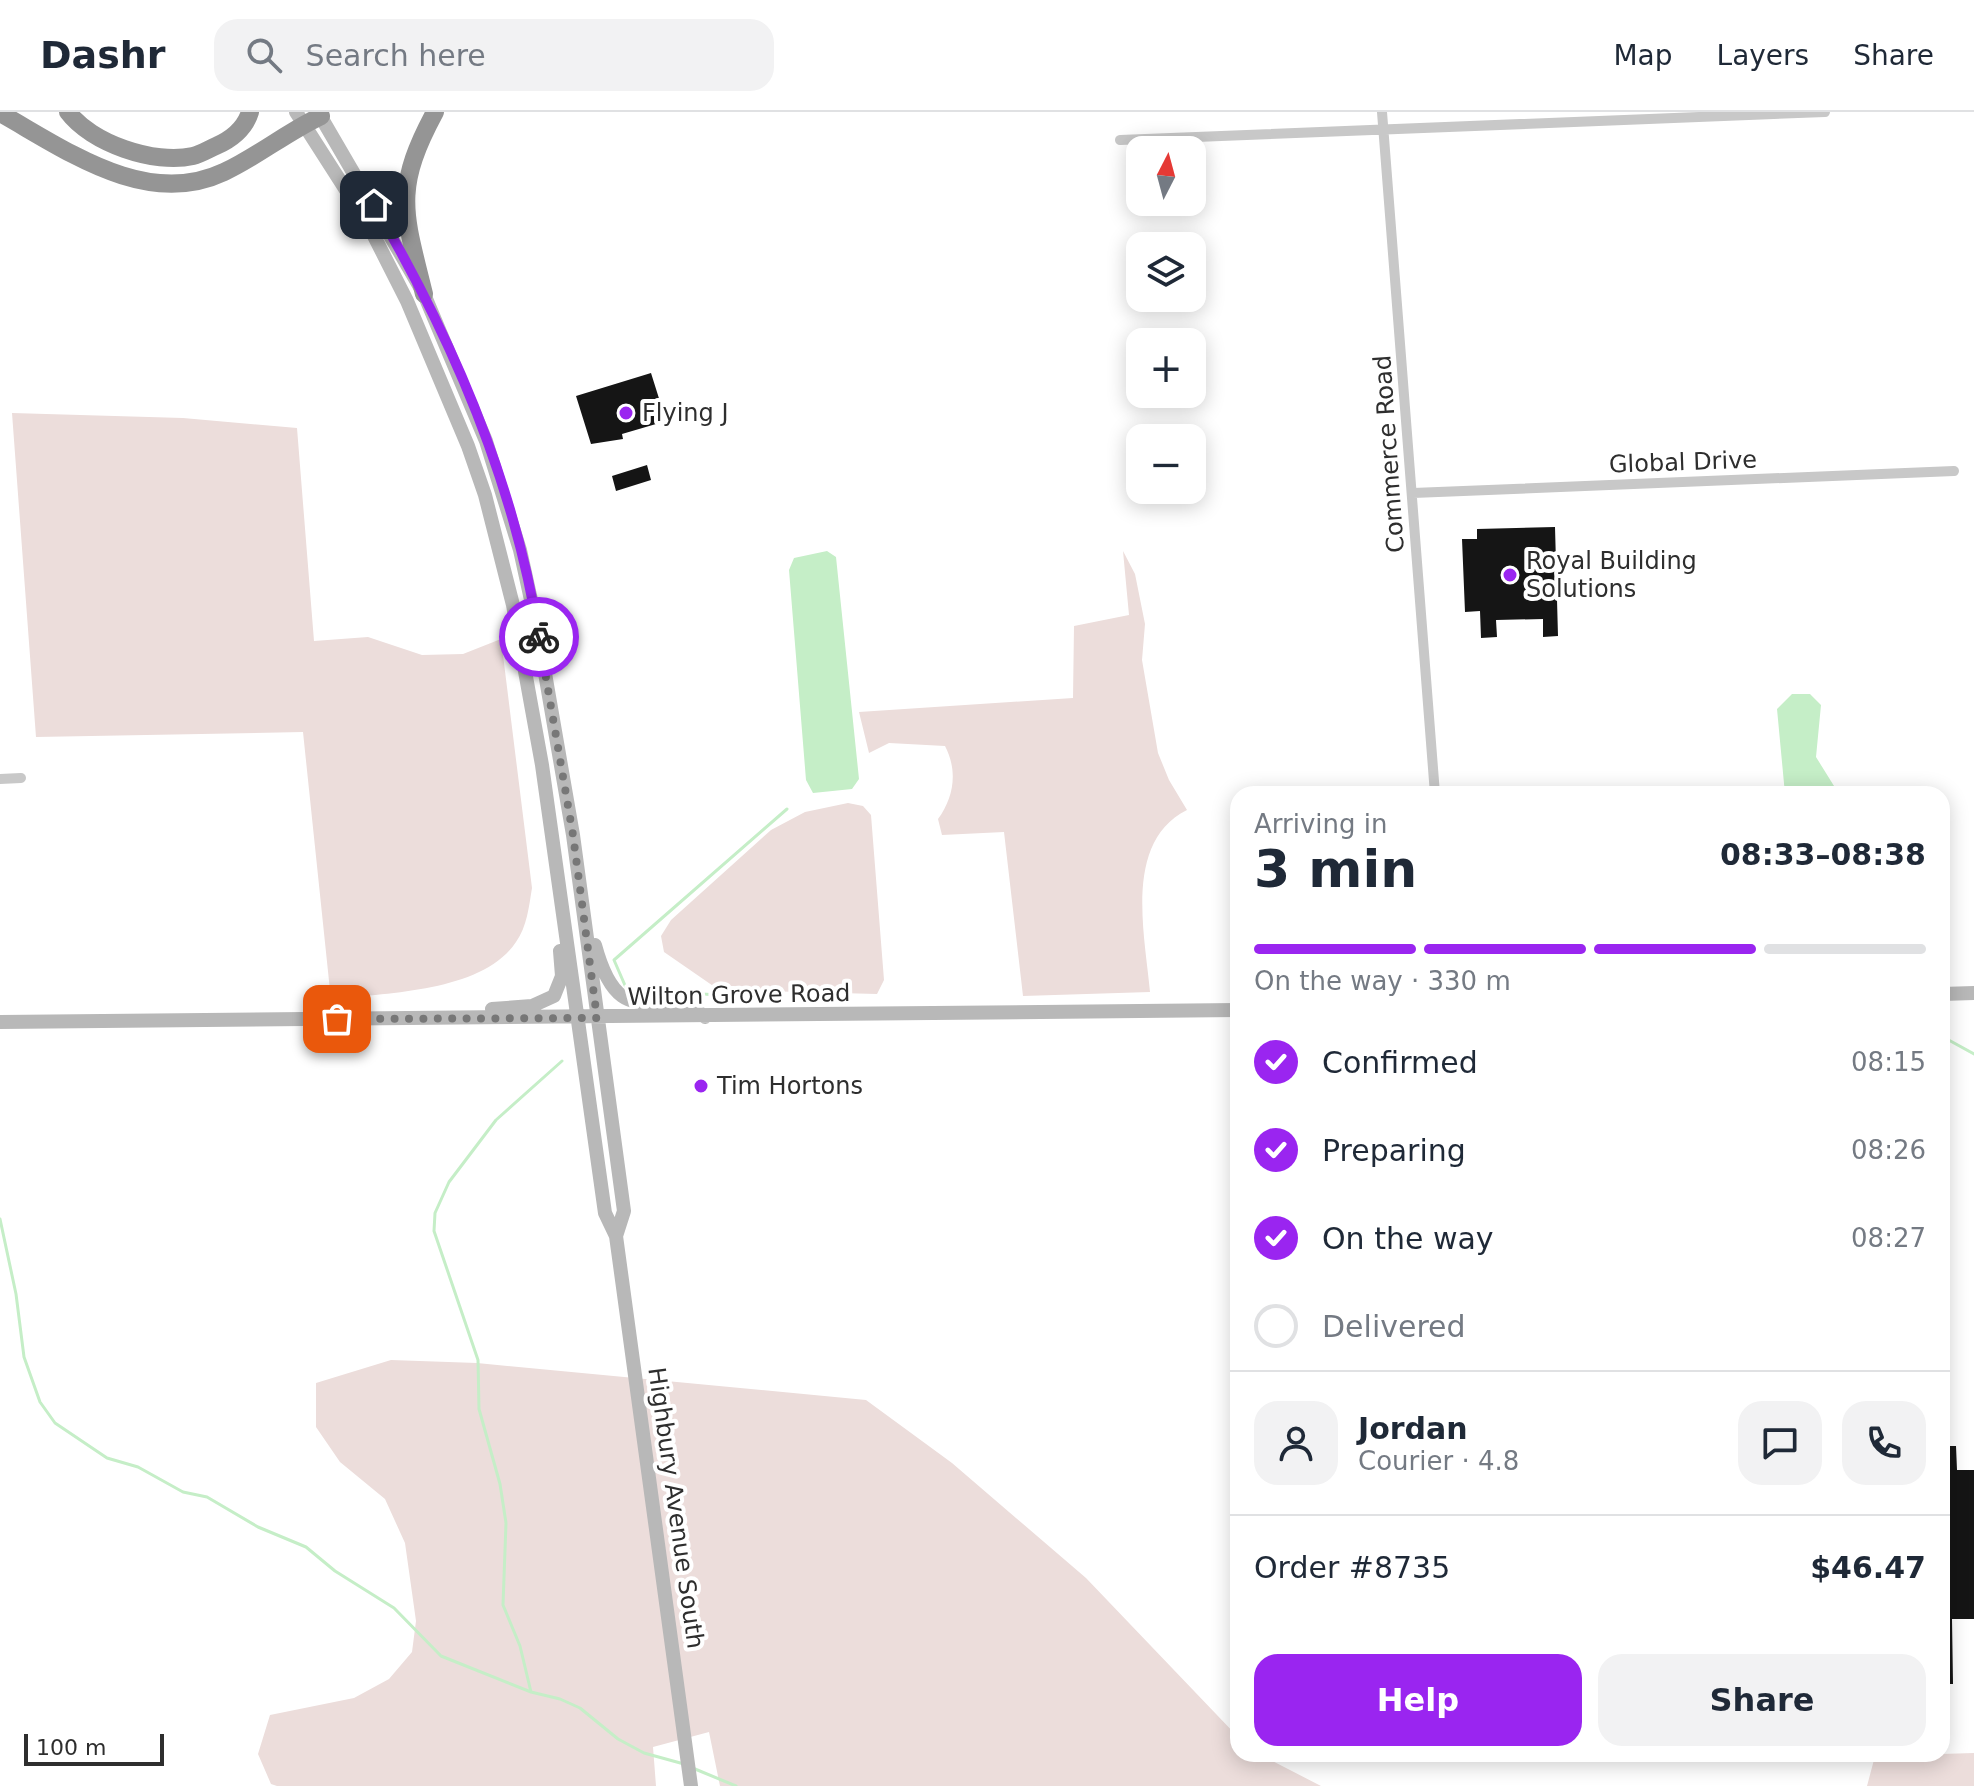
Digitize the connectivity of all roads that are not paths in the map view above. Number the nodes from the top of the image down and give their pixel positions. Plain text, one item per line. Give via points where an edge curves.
1 (68, 112) edge
2 (250, 112) edge
3 (435, 112) edge
4 (1382, 112) edge
5 (1825, 112) edge
6 (0, 113) edge
7 (319, 114) edge
8 (299, 118) edge
9 (1383, 129) junction
10 (1120, 140) dead end
11 (424, 294) junction
12 (1954, 471) dead end
13 (1413, 493) junction
14 (21, 778) dead end
15 (0, 779) edge
16 (1434, 786) edge
17 (582, 904) junction
18 (560, 907) junction
19 (1974, 993) edge
20 (1950, 994) edge
21 (1230, 1010) edge
22 (706, 1017) junction
23 (398, 1018) junction
24 (578, 1018) junction
25 (597, 1018) junction
26 (0, 1022) edge
27 (616, 1236) junction
28 (691, 1786) edge

1 - 2 highway via 79,127 147,156 192,156 225,142 246,124
3 - 11 highway via 414,155 404,204
4 - 9 street, Commerce Road
5 - 9 street
6 - 8 highway via 105,170 173,185 223,173
7 - 8 highway
7 - 11 main road, Highbury Avenue South
8 - 18 main road, Highbury Avenue South via 369,226 407,301 485,495 525,663
9 - 10 street
9 - 13 street, Commerce Road
11 - 17 main road, Highbury Avenue South via 486,441 529,586
12 - 13 street, Global Drive
13 - 16 street, Commerce Road
14 - 15 street
17 - 22 main road via 614,990 638,1003 683,1005
17 - 25 main road, Highbury Avenue South
18 - 23 main road via 562,976 554,996 532,1006
18 - 24 main road, Highbury Avenue South
19 - 20 main road
21 - 22 main road, Wilton Grove Road
22 - 25 main road, Wilton Grove Road
23 - 24 main road, Wilton Grove Road
23 - 26 main road, Wilton Grove Road
24 - 25 main road, Wilton Grove Road
24 - 27 main road, Highbury Avenue South via 605,1213
25 - 27 main road, Highbury Avenue South via 624,1211
27 - 28 main road, Highbury Avenue South

